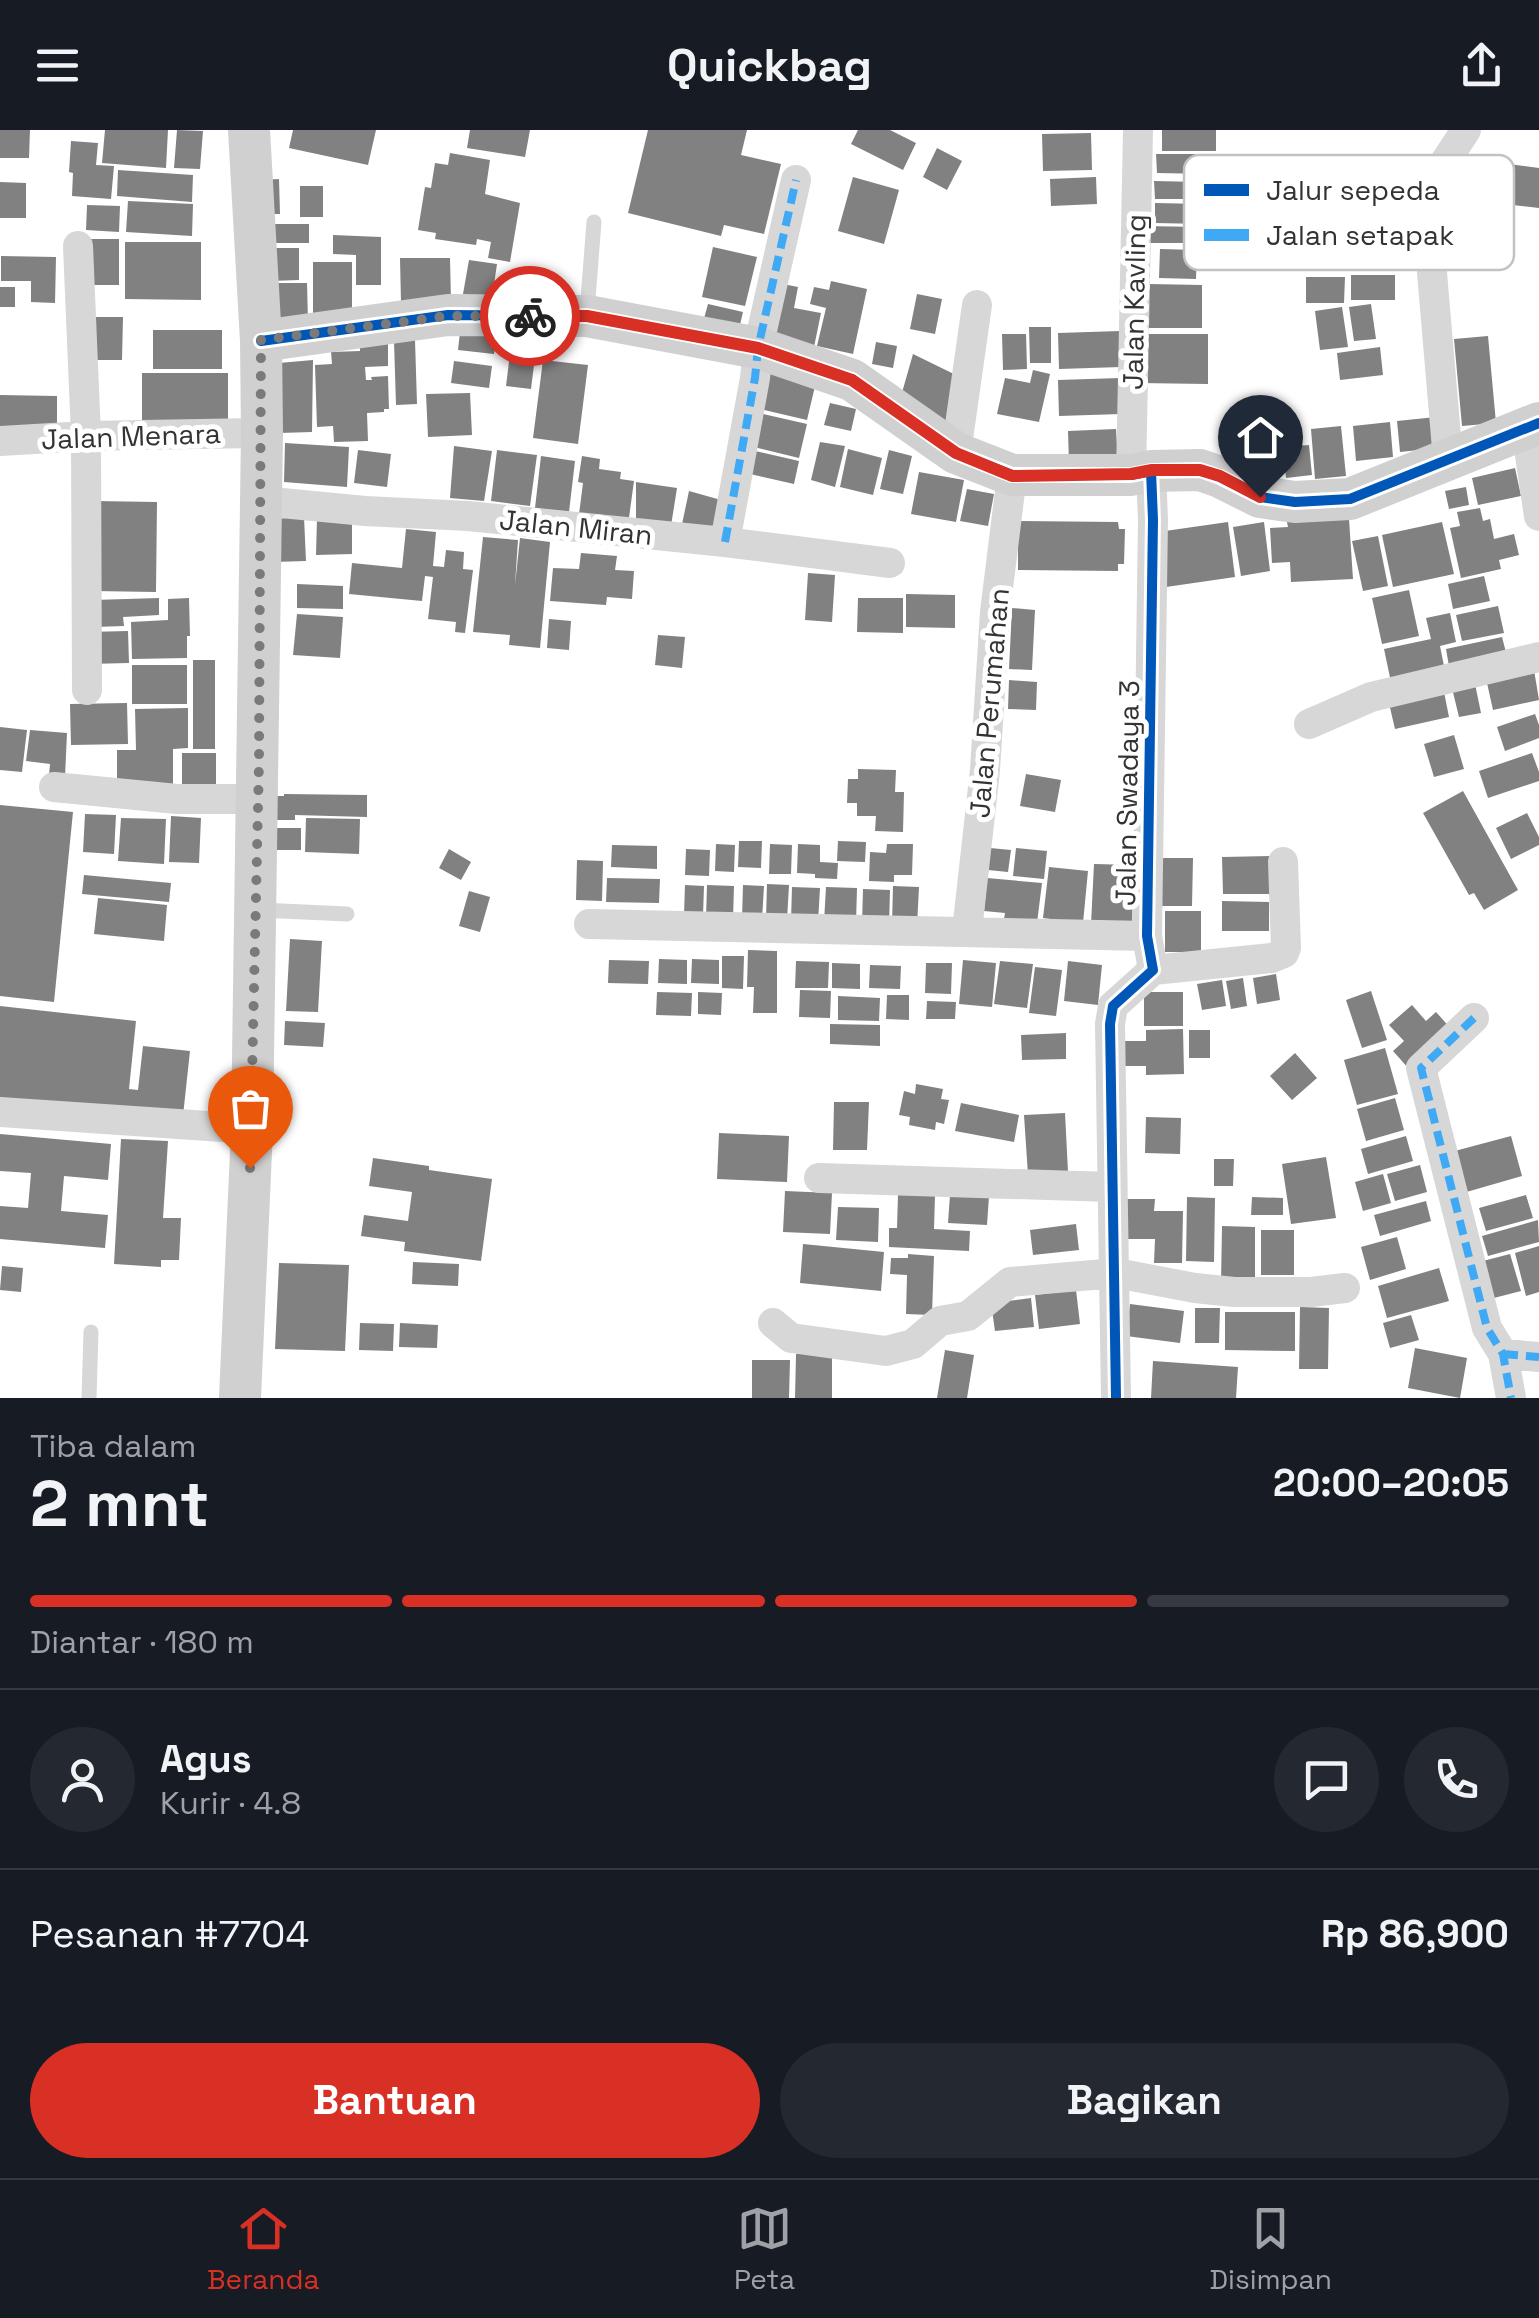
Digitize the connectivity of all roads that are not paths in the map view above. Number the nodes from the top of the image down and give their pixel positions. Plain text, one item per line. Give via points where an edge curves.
1 (250, 130) edge
2 (1138, 130) edge
3 (1466, 130) edge
4 (1450, 155) edge
5 (796, 180) dead end
6 (594, 222) dead end
7 (78, 246) dead end
8 (1432, 270) edge
9 (977, 305) dead end
10 (587, 316) junction
11 (261, 340) junction
12 (758, 348) junction
13 (1532, 425) edge
14 (262, 432) junction
15 (86, 436) junction
16 (0, 441) edge
17 (956, 453) junction
18 (1448, 460) junction
19 (1141, 472) junction
20 (1012, 476) junction
21 (261, 501) junction
22 (1539, 516) edge
23 (725, 542) junction
24 (890, 563) dead end
25 (1539, 657) edge
26 (87, 690) dead end
27 (1309, 724) dead end
28 (54, 787) dead end
29 (258, 799) junction
30 (1283, 862) dead end
31 (256, 910) junction
32 (347, 914) dead end
33 (589, 924) dead end
34 (967, 931) junction
35 (1147, 936) junction
36 (1153, 970) junction
37 (1474, 1018) dead end
38 (0, 1112) edge
39 (252, 1130) junction
40 (819, 1178) dead end
41 (1111, 1187) junction
42 (1116, 1273) junction
43 (1346, 1288) dead end
44 (773, 1323) dead end
45 (91, 1332) dead end
46 (1503, 1354) junction
47 (1539, 1357) edge
48 (88, 1398) edge
49 (240, 1398) edge
50 (1116, 1398) edge
51 (1511, 1398) edge

1 - 11 street
2 - 19 street, Jalan Kavling
3 - 4 street
5 - 12 street
6 - 10 lane
7 - 15 street
8 - 18 street
9 - 17 street
10 - 11 street via 448,316
10 - 12 street
11 - 14 street
12 - 17 street via 852,380
12 - 23 street
13 - 18 street
13 - 22 street
14 - 15 street, Jalan Menara
14 - 21 street
15 - 16 street, Jalan Menara
15 - 26 street
17 - 20 street
18 - 19 street via 1350,499 1294,502 1260,497 1200,470
19 - 20 street
19 - 35 street, Jalan Swadaya 3 via 1153,520
20 - 34 street, Jalan Perumahan
21 - 23 street, Jalan Miran
21 - 29 street
23 - 24 street, Jalan Miran
25 - 27 street via 1372,697
28 - 29 street
29 - 31 street
30 - 36 street via 1284,954
31 - 32 lane
31 - 39 street
33 - 34 street
34 - 35 street
35 - 36 street, Jalan Swadaya 3
36 - 41 street via 1113,1006
37 - 46 street via 1421,1068 1487,1328
38 - 39 street
39 - 49 street
40 - 41 street
41 - 42 street
42 - 43 street via 1234,1292
42 - 44 street via 1010,1282 968,1316 940,1321 913,1344 886,1351 791,1338
42 - 50 street
45 - 48 lane
46 - 47 street
46 - 51 street

